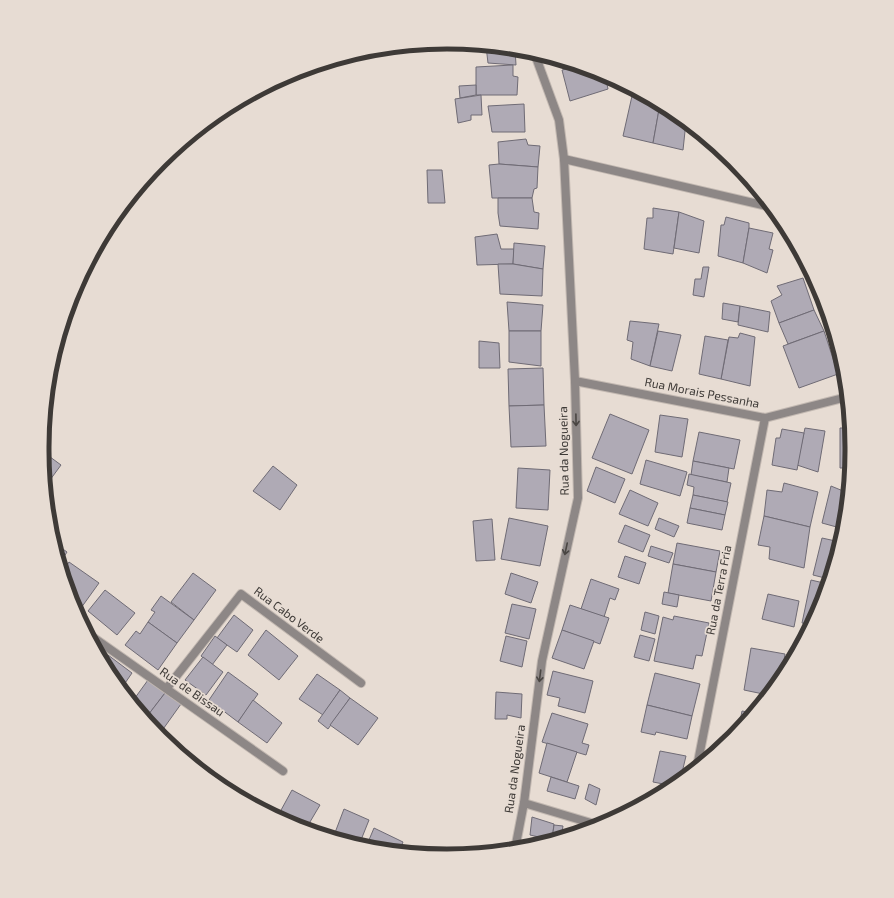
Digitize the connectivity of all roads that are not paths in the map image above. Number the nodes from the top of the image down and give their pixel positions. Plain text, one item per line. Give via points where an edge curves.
1 (537, 60) edge
2 (564, 159) junction
3 (763, 205) edge
4 (575, 381) junction
5 (842, 398) edge
6 (765, 418) junction
7 (97, 640) edge
8 (361, 683) dead end
9 (167, 688) junction
10 (699, 759) edge
11 (283, 771) dead end
12 (524, 803) junction
13 (589, 823) edge
14 (516, 843) edge

1 - 2 street, Rua da Nogueira via 559,120
2 - 3 street
2 - 4 street, Rua da Nogueira
4 - 6 street, Rua Morais Pessanha
4 -> 12 street, Rua da Nogueira via 578,498 542,662
5 - 6 street, Rua Morais Pessanha
6 - 10 street, Rua da Terra Fria
7 - 9 street, Rua de Bissau
8 - 9 street, Rua Cabo Verde via 240,594
9 - 11 street, Rua de Bissau
12 - 13 street
12 - 14 street, Rua da Nogueira

